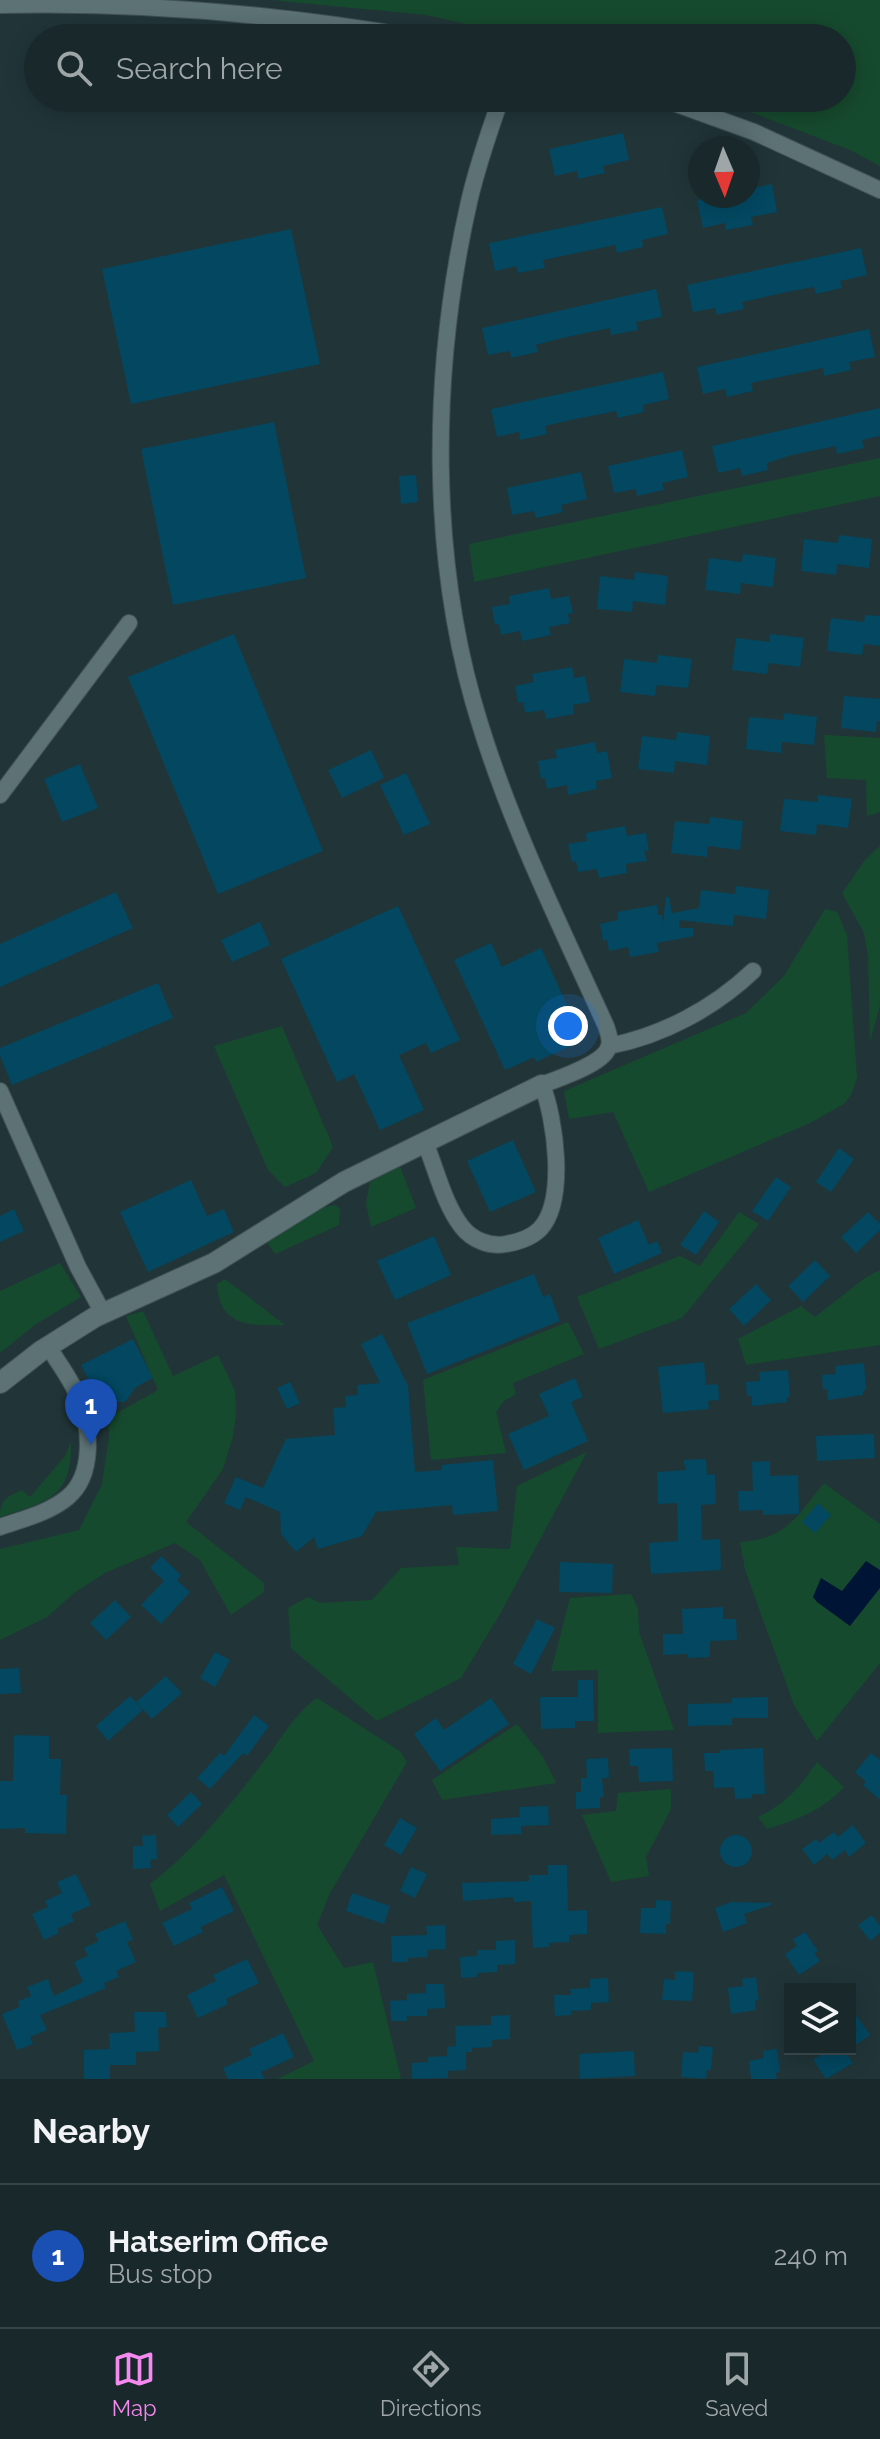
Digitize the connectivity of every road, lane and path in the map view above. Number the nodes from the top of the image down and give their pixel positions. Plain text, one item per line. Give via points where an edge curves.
1 (0, 5) edge
2 (329, 24) edge
3 (497, 112) edge
4 (699, 112) edge
5 (880, 190) edge
6 (129, 623) dead end
7 (0, 795) edge
8 (753, 971) dead end
9 (609, 1046) junction
10 (542, 1085) junction
11 (0, 1091) edge
12 (425, 1142) junction
13 (103, 1313) junction
14 (48, 1346) junction
15 (0, 1383) edge
16 (0, 1527) edge

1 - 2 street via 141,6
3 - 9 street via 470,198 444,354 441,472 450,576 466,672 494,768 606,1026
4 - 5 street
6 - 7 street
8 - 9 street via 697,1012 634,1042
9 - 10 street via 596,1062
10 - 12 street
10 - 12 street via 557,1160 550,1211 534,1234 503,1245 475,1239 455,1216
11 - 13 street
12 - 13 street via 301,1207 214,1263
13 - 14 street
14 - 15 street
14 - 16 street via 80,1399 86,1465 70,1496

